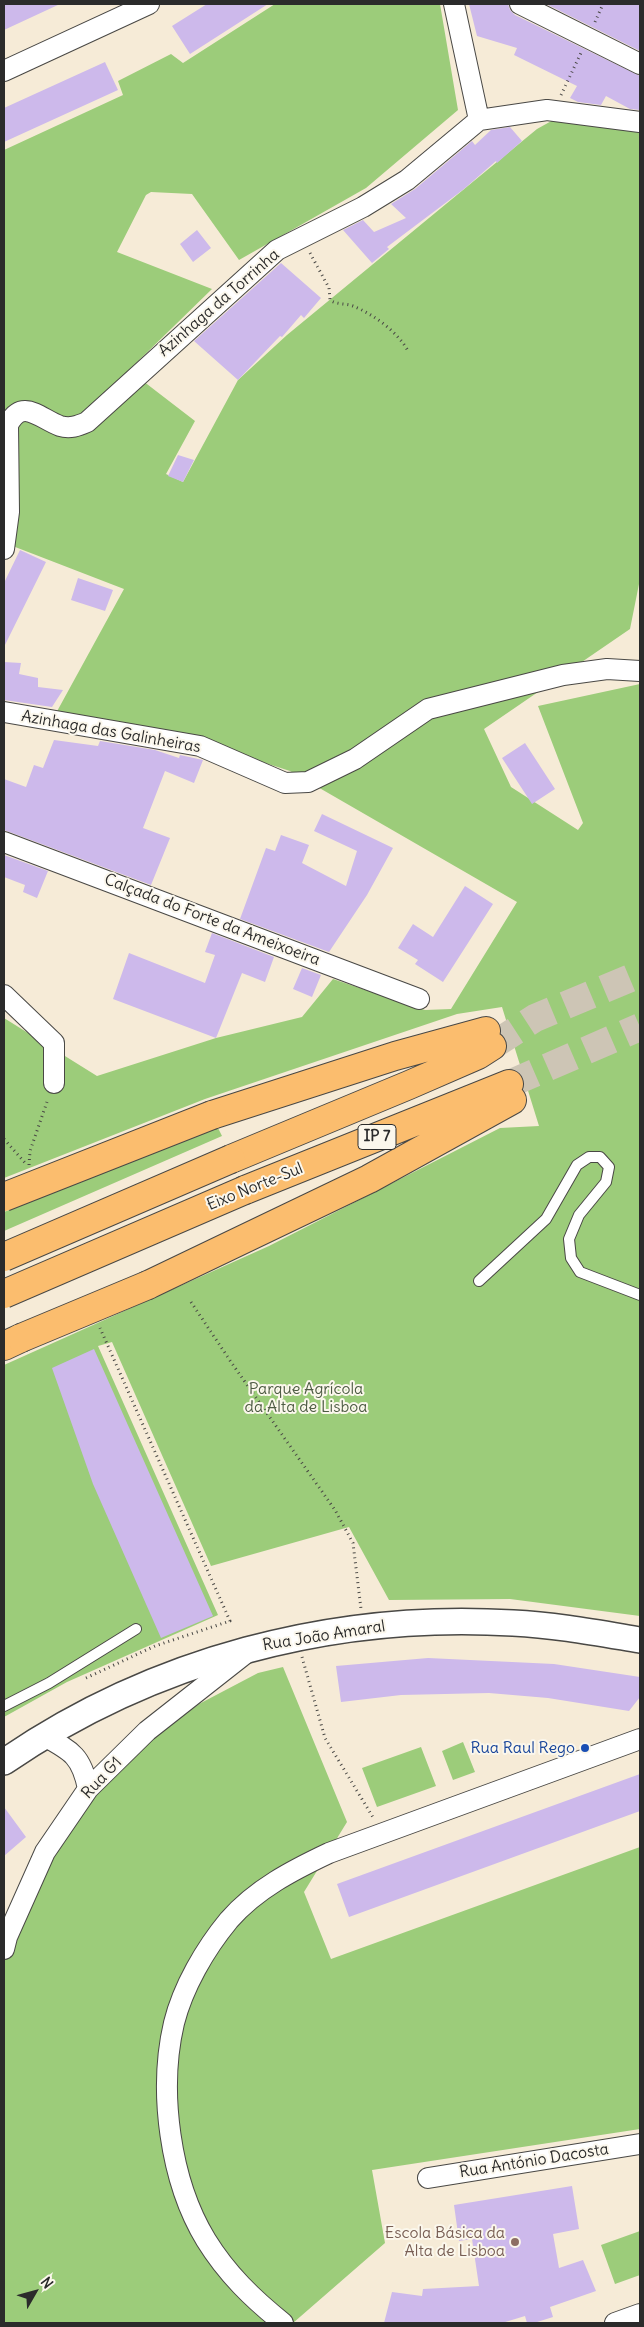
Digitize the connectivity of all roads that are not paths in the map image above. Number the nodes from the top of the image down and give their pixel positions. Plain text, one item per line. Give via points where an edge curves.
1 (148, 4) edge
2 (454, 4) edge
3 (520, 4) edge
4 (640, 64) edge
5 (4, 71) edge
6 (479, 120) junction
7 (640, 122) edge
8 (8, 411) edge
9 (4, 549) edge
10 (640, 658) edge
11 (607, 669) junction
12 (640, 671) edge
13 (4, 712) edge
14 (4, 842) edge
15 (4, 995) edge
16 (419, 999) dead end
17 (54, 1083) road end
18 (4, 1197) edge
19 (4, 1257) edge
20 (479, 1281) dead end
21 (4, 1294) edge
22 (640, 1295) edge
23 (12, 1342) edge
24 (136, 1628) dead end
25 (640, 1640) edge
26 (252, 1648) junction
27 (4, 1706) edge
28 (44, 1736) junction
29 (640, 1739) edge
30 (4, 1762) edge
31 (88, 1789) junction
32 (4, 1949) edge
33 (640, 2144) edge
34 (428, 2178) dead end
35 (640, 2314) edge
36 (283, 2323) edge
37 (615, 2323) edge

1 - 5 street
2 - 6 street
3 - 4 street
6 - 7 street via 553,111
6 - 8 street, Azinhaga da Torrinha via 407,180 363,207 277,250 87,422 75,427 62,426 35,413
8 - 9 street, Azinhaga da Torrinha via 9,512
10 - 11 street
11 - 12 street
11 - 13 street, Azinhaga das Galinheiras via 563,675 428,709 355,758 308,782 285,783 200,746
14 - 16 street, Calçada do Forte da Ameixoeira
15 - 17 street via 54,1043
18 - 19 highway, Eixo Norte-Sul / IP 7, bridge via 212,1115 395,1056 489,1039 478,1055
20 - 22 lane via 546,1219 577,1165 588,1158 600,1157 609,1167 606,1182 580,1215 568,1239 571,1258 580,1272
21 - 23 highway, Eixo Norte-Sul / IP 7, bridge via 245,1190 511,1092 369,1179 148,1285
24 - 27 lane via 49,1684
25 - 26 street, Rua João Amaral via 513,1623 441,1622 364,1627 297,1637
26 - 28 street, Rua João Amaral via 174,1673 124,1694
26 - 31 street, Rua G1 via 147,1731
28 - 30 street, Rua João Amaral
28 - 31 street via 69,1750 79,1760
29 - 36 street via 291,1870 230,1919 208,1949 189,1984 174,2023 167,2071 168,2118 175,2160 189,2205 206,2240 229,2273
31 - 32 street, Rua G1 via 45,1852
33 - 34 street, Rua António Dacosta
35 - 37 street

